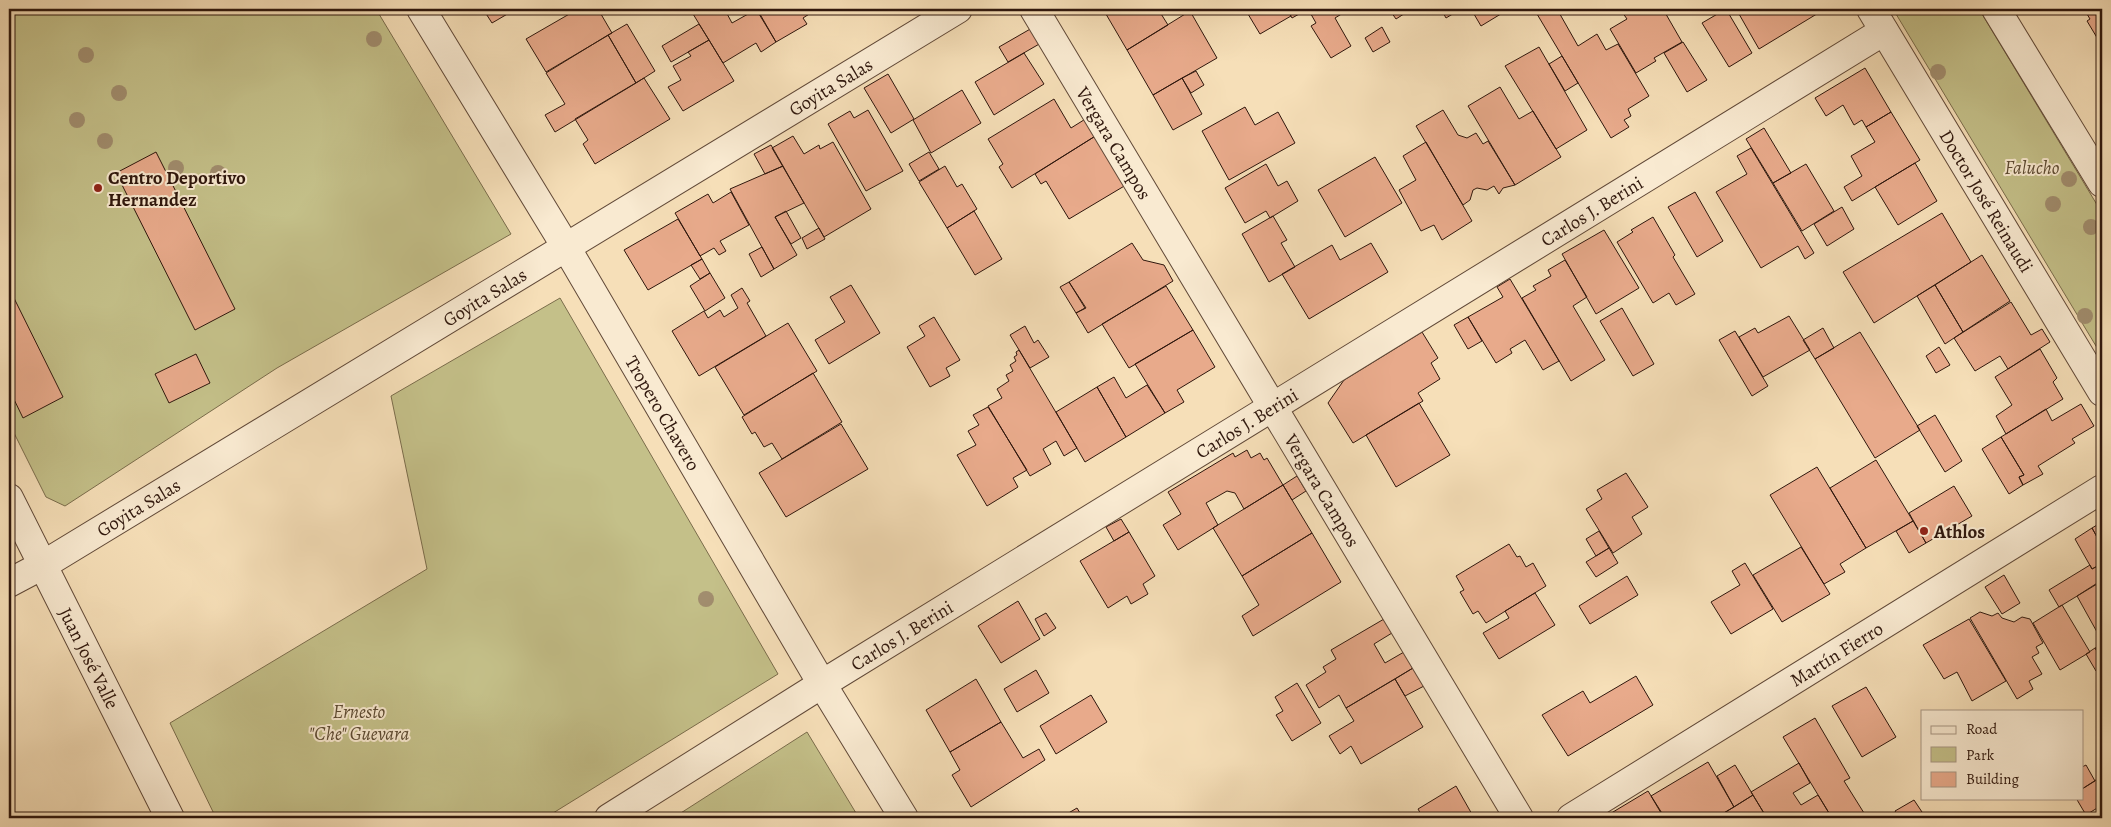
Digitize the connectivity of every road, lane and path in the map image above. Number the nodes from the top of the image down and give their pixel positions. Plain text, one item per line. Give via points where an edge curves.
1 (421, 9) edge
2 (958, 9) edge
3 (1034, 9) edge
4 (1996, 9) edge
5 (1877, 20) edge
6 (2102, 183) edge
7 (566, 248) junction
8 (2102, 392) edge
9 (1272, 407) junction
10 (2102, 489) edge
11 (9, 498) edge
12 (43, 565) junction
13 (9, 583) edge
14 (822, 684) junction
15 (170, 818) edge
16 (609, 818) edge
17 (904, 818) edge
18 (1519, 818) edge
19 (1571, 818) edge

1 - 7 street, Tropero Chavero
2 - 7 street, Goyita Salas
3 - 9 street, Vergara Campos
4 - 6 street
5 - 8 street, Doctor José Reinaudi
5 - 9 street, Carlos J. Berini
7 - 12 street, Goyita Salas
7 - 14 street, Tropero Chavero
9 - 14 street, Carlos J. Berini
9 - 18 street, Vergara Campos
10 - 19 street, Martín Fierro
11 - 12 street, Juan José Valle
12 - 13 street, Goyita Salas
12 - 15 street, Juan José Valle
14 - 16 street, Carlos J. Berini
14 - 17 street, Tropero Chavero

